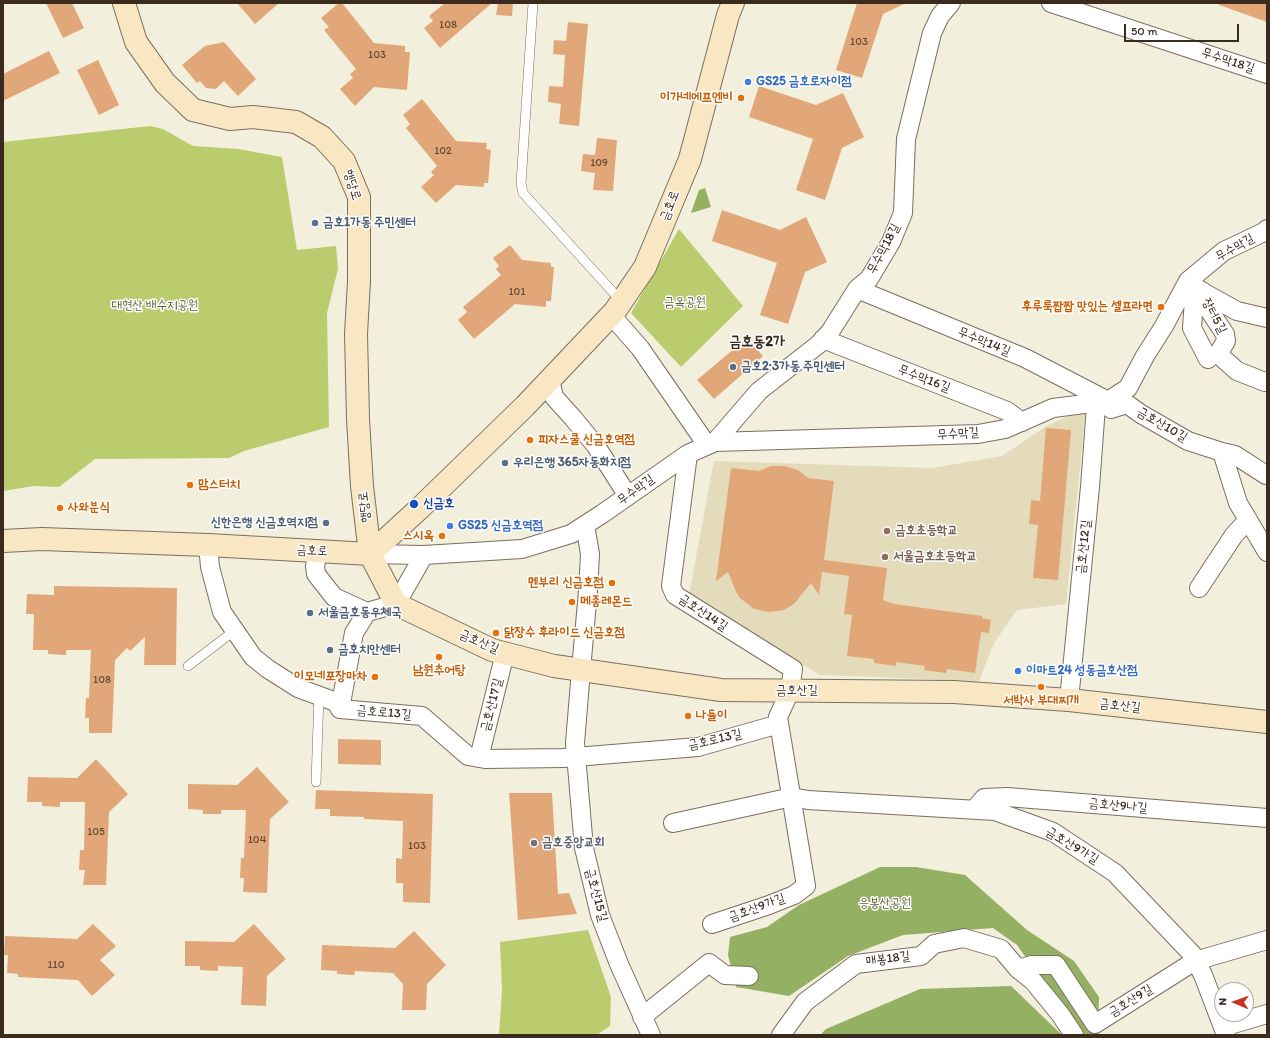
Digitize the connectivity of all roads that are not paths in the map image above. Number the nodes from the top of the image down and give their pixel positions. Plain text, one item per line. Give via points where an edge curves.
1 (124, 3) edge
2 (533, 3) edge
3 (733, 3) edge
4 (951, 3) edge
5 (1052, 3) edge
6 (1267, 74) edge
7 (1267, 229) edge
8 (1195, 286) junction
9 (857, 289) junction
10 (616, 308) junction
11 (1267, 318) edge
12 (823, 339) junction
13 (1208, 359) dead end
14 (550, 379) junction
15 (1265, 382) dead end
16 (1108, 401) junction
17 (1022, 422) junction
18 (711, 444) junction
19 (1222, 452) junction
20 (688, 454) junction
21 (1267, 474) edge
22 (628, 496) junction
23 (1248, 520) junction
24 (585, 525) junction
25 (3, 541) edge
26 (208, 545) junction
27 (318, 551) junction
28 (1267, 552) edge
29 (370, 554) junction
30 (424, 555) junction
31 (1199, 588) dead end
32 (396, 604) junction
33 (367, 612) junction
34 (234, 630) junction
35 (505, 653) junction
36 (188, 666) dead end
37 (581, 670) junction
38 (790, 691) junction
39 (319, 695) junction
40 (1068, 700) junction
41 (340, 709) junction
42 (1267, 722) edge
43 (779, 724) junction
44 (576, 757) junction
45 (479, 758) junction
46 (316, 782) dead end
47 (792, 797) junction
48 (975, 809) junction
49 (1267, 818) edge
50 (674, 823) dead end
51 (712, 924) dead end
52 (1267, 940) edge
53 (1195, 961) junction
54 (1018, 969) junction
55 (749, 976) dead end
56 (1267, 1014) edge
57 (642, 1017) junction
58 (1225, 1031) edge
59 (651, 1035) edge
60 (781, 1035) edge
61 (1074, 1035) edge

1 - 29 street, 행당로 via 136,42 165,83 193,110 230,119 253,117 296,122 322,136 344,160 359,198 356,342 362,486
2 - 10 lane via 520,183 523,194
3 - 10 street, 금호로 via 690,159 645,267
4 - 9 street, 무수막18길 via 940,16 932,33 906,139 903,213 891,242 868,280
5 - 6 street, 무수막18길
7 - 8 street, 무수막길 via 1224,251
8 - 11 street, 장터5길 via 1237,311
8 - 13 street via 1192,328
8 - 15 street, 장터5길 via 1225,334 1226,341 1218,354 1237,371
8 - 16 street, 무수막길 via 1164,326 1128,388
9 - 12 street, 무수막18길
9 - 16 street, 무수막14길 via 1025,358
10 - 14 street, 금호로
10 - 18 street via 640,348
12 - 17 street, 무수막16길 via 1007,411
12 - 18 street, 무수막18길 via 759,391
14 - 22 street via 554,397 596,446
14 - 29 street, 금호로
16 - 17 street, 무수막길 via 1053,408
16 - 19 street, 금호산10길 via 1111,409 1128,404 1188,441
16 - 40 street, 금호산12길 via 1096,406
17 - 18 street, 무수막길 via 1004,430 978,434
18 - 20 street, 무수막길
19 - 21 street, 금호산10길 via 1235,455
19 - 23 street via 1238,503
20 - 22 street, 무수막길
20 - 38 street, 금호산14길 via 671,586 675,595 793,669
22 - 24 street, 무수막길
23 - 28 street
23 - 31 street via 1234,535
24 - 30 street, 무수막길 via 571,534 522,548
24 - 37 street via 590,562
25 - 26 street, 금호로
26 - 27 street, 금호로
26 - 34 street, 금호로13길 via 210,567 222,612
27 - 29 street, 금호로
27 - 33 street via 316,574 334,597
29 - 30 street, 무수막길
29 - 32 street
30 - 32 street
32 - 33 street
32 - 35 street, 금호산길 via 492,650
33 - 41 street via 354,633
34 - 36 lane
34 - 39 street, 금호로13길 via 254,657 268,669 298,688
35 - 37 street, 금호산길
35 - 45 street, 금호산17길
37 - 38 street, 금호산길 via 721,690
37 - 44 street, 금호산15길
38 - 40 street, 금호산길 via 954,692
38 - 43 street, 금호산9가길 via 778,717
39 - 41 street, 금호로13길 via 336,702
39 - 46 lane
40 - 42 street, 금호산길
41 - 45 street, 금호로13길 via 422,716 468,756
43 - 44 street, 금호로13길 via 698,747
43 - 47 street, 금호산9가길
44 - 45 street, 금호로13길
44 - 57 street, 금호산15길 via 584,848 600,915
47 - 48 street, 금호산9가길
47 - 50 street, 금호산9가길
47 - 51 street, 금호산9가길 via 806,886 794,895
48 - 49 street, 금호산9나길 via 984,798 1007,797
48 - 53 street, 금호산9가길 via 995,811 1053,832 1115,873 1192,954
52 - 53 street, 금호산9길
53 - 54 street, 금호산9길 via 1095,1024 1056,965 1032,965
53 - 58 street, 금호산9가길
54 - 60 street, 매봉18길 via 1001,949 964,938 934,944 921,956 856,964 805,1002
54 - 61 street, 매봉18길 via 1033,981
55 - 57 street via 725,975 709,963
56 - 58 street, 금호산9가길
57 - 59 street, 금호산15길

